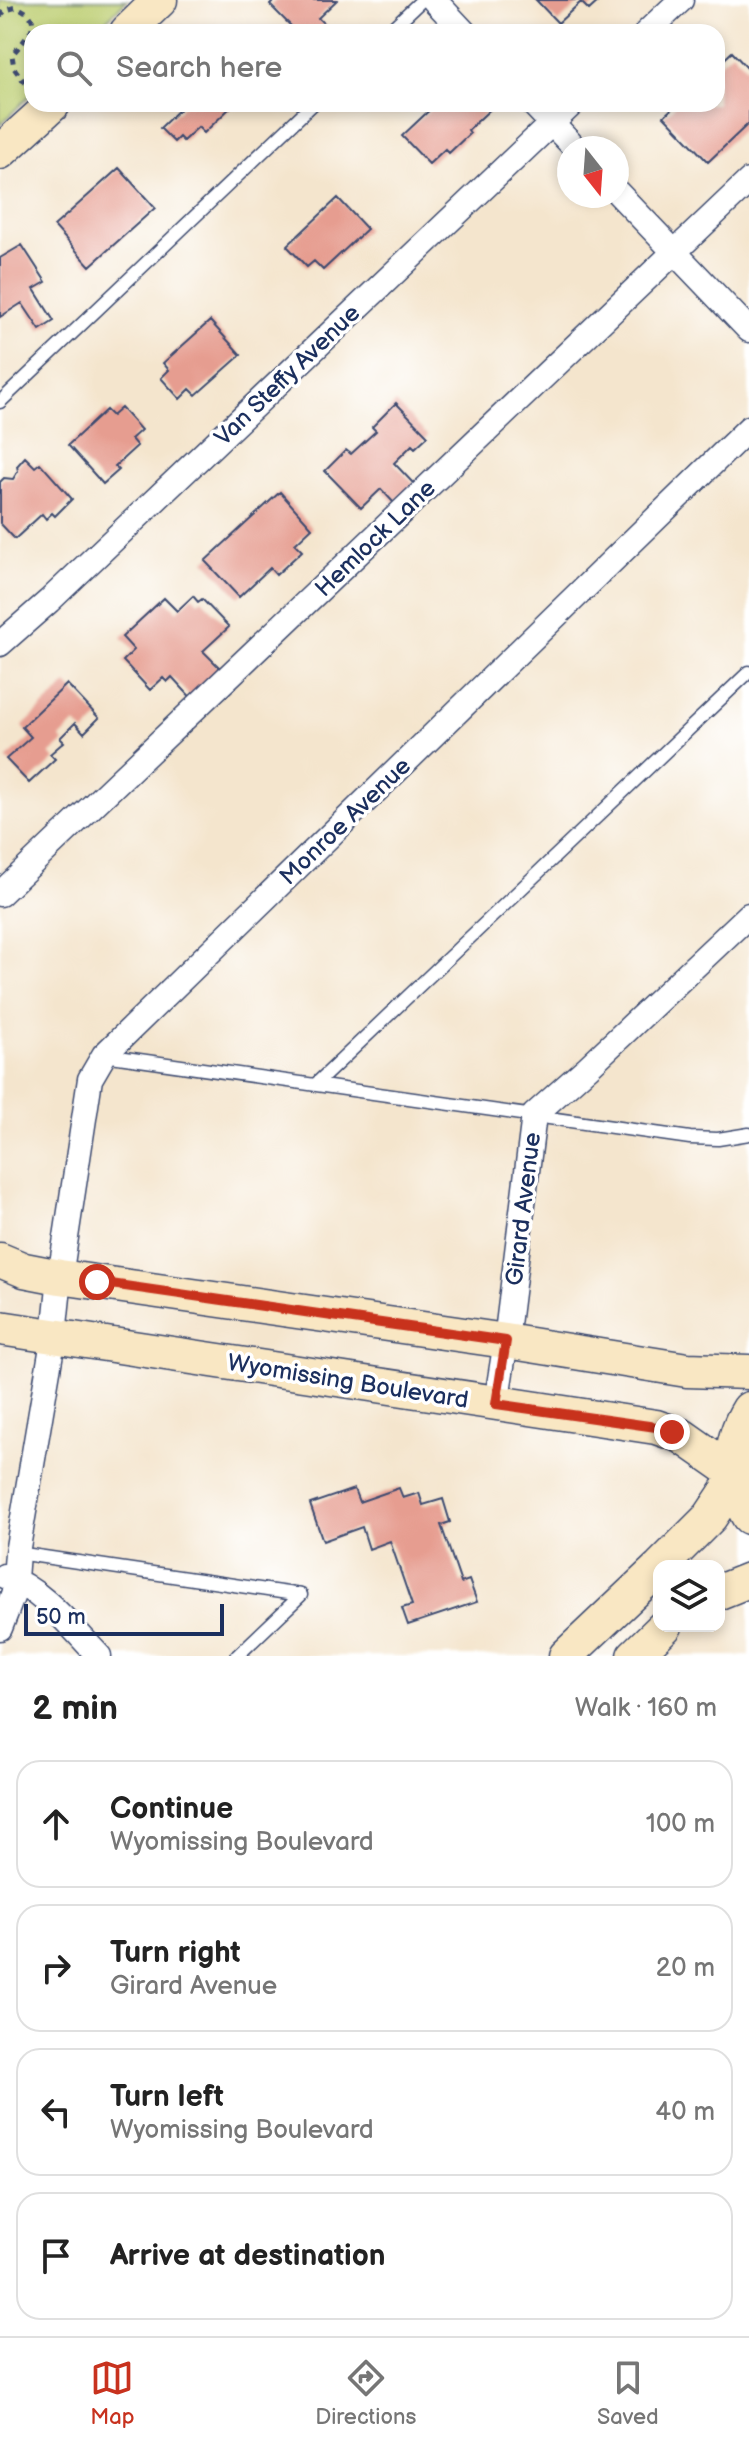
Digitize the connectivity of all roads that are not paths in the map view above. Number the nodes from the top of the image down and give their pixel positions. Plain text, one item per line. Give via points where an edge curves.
1 (160, 0) edge
2 (422, 0) edge
3 (434, 0) edge
4 (681, 0) edge
5 (135, 24) edge
6 (396, 24) edge
7 (456, 24) edge
8 (656, 24) edge
9 (30, 112) edge
10 (305, 112) edge
11 (541, 112) edge
12 (563, 112) edge
13 (551, 123) junction
14 (563, 136) edge
15 (0, 152) edge
16 (749, 181) edge
17 (629, 204) edge
18 (675, 252) junction
19 (749, 330) edge
20 (0, 402) edge
21 (749, 428) edge
22 (0, 644) edge
23 (749, 672) edge
24 (0, 894) edge
25 (749, 915) edge
26 (104, 1055) junction
27 (316, 1084) junction
28 (534, 1115) junction
29 (749, 1134) edge
30 (0, 1260) edge
31 (60, 1277) junction
32 (0, 1328) edge
33 (54, 1335) junction
34 (506, 1341) junction
35 (749, 1372) edge
36 (496, 1404) junction
37 (749, 1409) edge
38 (733, 1476) junction
39 (749, 1517) edge
40 (17, 1553) junction
41 (667, 1560) edge
42 (653, 1574) edge
43 (8, 1577) edge
44 (749, 1580) edge
45 (725, 1590) edge
46 (0, 1628) edge
47 (659, 1632) edge
48 (99, 1656) edge
49 (237, 1656) edge
50 (566, 1656) edge
51 (634, 1656) edge

1 - 5 main road
2 - 6 lane
3 - 7 street
4 - 8 street
9 - 15 main road
10 - 20 lane
11 - 13 street
12 - 13 street, Van Steffy Avenue
13 - 14 street
13 - 22 street, Van Steffy Avenue
16 - 18 street, Hemlock Lane
17 - 18 street
18 - 19 street
18 - 24 street, Hemlock Lane
21 - 26 street, Monroe Avenue
23 - 27 lane
25 - 28 street, Girard Avenue
26 - 27 lane
26 - 31 street, Monroe Avenue via 90,1079
27 - 28 lane
28 - 29 lane via 690,1138
28 - 34 street, Girard Avenue
30 - 31 main road
31 - 33 street, Monroe Avenue
31 - 34 main road
32 - 33 main road, Wyomissing Boulevard
33 - 36 main road, Wyomissing Boulevard
33 - 40 street, Monroe Avenue
34 - 35 main road via 687,1370
34 - 36 street, Girard Avenue
36 - 38 main road, Wyomissing Boulevard via 656,1427 682,1436
37 - 38 main road via 734,1444
38 - 39 main road
38 - 41 main road via 710,1517
40 - 43 street, Monroe Avenue
40 - 49 lane via 301,1595
42 - 50 main road
43 - 46 street, Monroe Avenue via 14,1592
43 - 48 street via 63,1618
44 - 45 main road
47 - 51 main road

